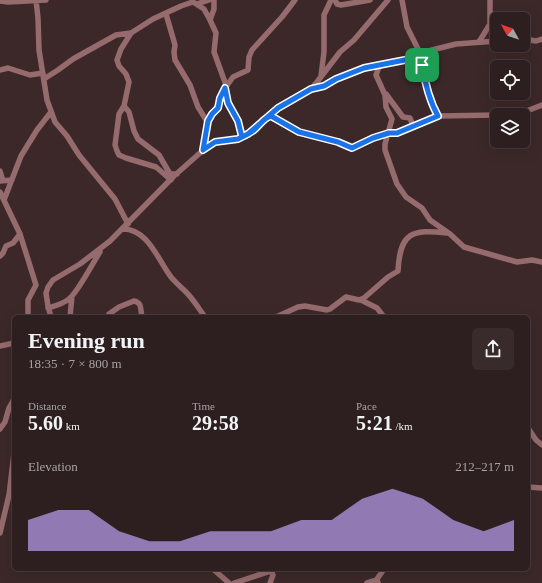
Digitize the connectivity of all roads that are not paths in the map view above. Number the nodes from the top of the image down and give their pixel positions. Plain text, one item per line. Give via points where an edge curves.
1 (46, 0) edge
2 (209, 0) edge
3 (214, 0) edge
4 (295, 0) edge
5 (331, 0) edge
6 (335, 0) edge
7 (370, 0) edge
8 (388, 0) edge
9 (402, 0) edge
10 (490, 0) edge
11 (0, 1) edge
12 (36, 1) edge
13 (195, 2) edge
14 (166, 14) junction
15 (210, 20) junction
16 (131, 33) junction
17 (542, 39) edge
18 (530, 40) edge
19 (490, 41) edge
20 (479, 42) junction
21 (420, 54) junction
22 (380, 64) junction
23 (0, 70) edge
24 (44, 76) junction
25 (321, 76) junction
26 (225, 87) junction
27 (311, 89) junction
28 (383, 91) junction
29 (124, 106) junction
30 (542, 106) edge
31 (530, 110) edge
32 (51, 112) junction
33 (490, 115) edge
34 (438, 116) junction
35 (267, 117) junction
36 (208, 123) junction
37 (413, 126) junction
38 (389, 133) junction
39 (242, 137) junction
40 (203, 150) junction
41 (0, 171) edge
42 (177, 174) junction
43 (12, 180) junction
44 (171, 180) junction
45 (2, 181) edge
46 (0, 192) edge
47 (4, 200) junction
48 (128, 224) junction
49 (123, 229) junction
50 (20, 234) junction
51 (450, 234) junction
52 (103, 247) junction
53 (0, 256) edge
54 (542, 262) edge
55 (72, 296) junction
56 (361, 300) junction
57 (48, 308) junction
58 (109, 314) dead end
59 (28, 315) edge
60 (50, 315) edge
61 (70, 315) edge
62 (142, 315) edge
63 (204, 315) edge
64 (280, 315) edge
65 (382, 315) edge
66 (12, 343) edge
67 (0, 346) edge
68 (12, 403) edge
69 (0, 429) edge
70 (530, 431) edge
71 (542, 446) edge
72 (12, 470) edge
73 (530, 487) edge
74 (542, 488) edge
75 (0, 533) edge
76 (215, 571) edge
77 (383, 571) edge
78 (377, 582) edge
79 (229, 583) edge
80 (234, 583) edge
81 (270, 583) edge
82 (367, 583) edge

1 - 12 street
2 - 13 street
3 - 15 street
4 - 26 street via 252,50 248,70 233,77
5 - 25 street via 324,15
6 - 7 street via 341,6
8 - 25 street
9 - 21 street via 407,27
10 - 20 street via 490,24
11 - 12 street
12 - 24 street via 39,50
13 - 14 street
13 - 15 street via 206,11
14 - 16 street
14 - 36 street via 175,45 175,60
15 - 26 street via 216,34 214,52
16 - 24 street via 117,35
16 - 29 street via 117,60 128,78
17 - 18 street
19 - 20 street
20 - 21 street via 456,44
21 - 22 street via 415,58
21 - 34 street via 431,104
22 - 27 street
22 - 28 street via 376,75
23 - 24 street via 8,68 30,75
24 - 32 street
25 - 27 street
26 - 36 street via 218,108
26 - 39 street via 228,103 238,121
27 - 35 street via 282,105
28 - 37 street via 403,117 410,118
28 - 38 street via 386,107 392,119
29 - 42 street via 130,112 138,138 159,155 170,174
29 - 44 street via 120,111 117,126 117,153 156,166
30 - 31 street
32 - 43 street via 21,156
32 - 48 street via 55,122 79,155 115,199
33 - 34 street
34 - 37 street
35 - 38 street via 274,116 299,132 352,148
35 - 39 street
36 - 40 street
37 - 38 street via 397,133
38 - 51 street via 385,150 402,193 422,208 430,220
39 - 40 street via 215,142
40 - 42 street
41 - 45 street
42 - 44 street
43 - 45 street
43 - 47 street
44 - 48 street
46 - 47 street
47 - 50 street
48 - 49 street
49 - 52 street
49 - 63 street via 134,230 142,236 173,279
50 - 53 street via 13,243 6,246
50 - 59 street via 36,285 28,300
51 - 54 street via 464,247 516,262
51 - 56 street via 428,231 412,235 405,241 400,253 398,271
52 - 55 street
52 - 57 street via 53,280 46,290
55 - 57 street
55 - 61 street
56 - 64 street via 346,297 330,310 305,306
56 - 65 street via 377,308
57 - 60 street
58 - 62 street via 134,300 139,302
66 - 67 street
68 - 69 street
70 - 71 street
72 - 75 street
73 - 74 street
76 - 79 street
77 - 78 street
78 - 82 street
80 - 81 street via 270,571 273,575

